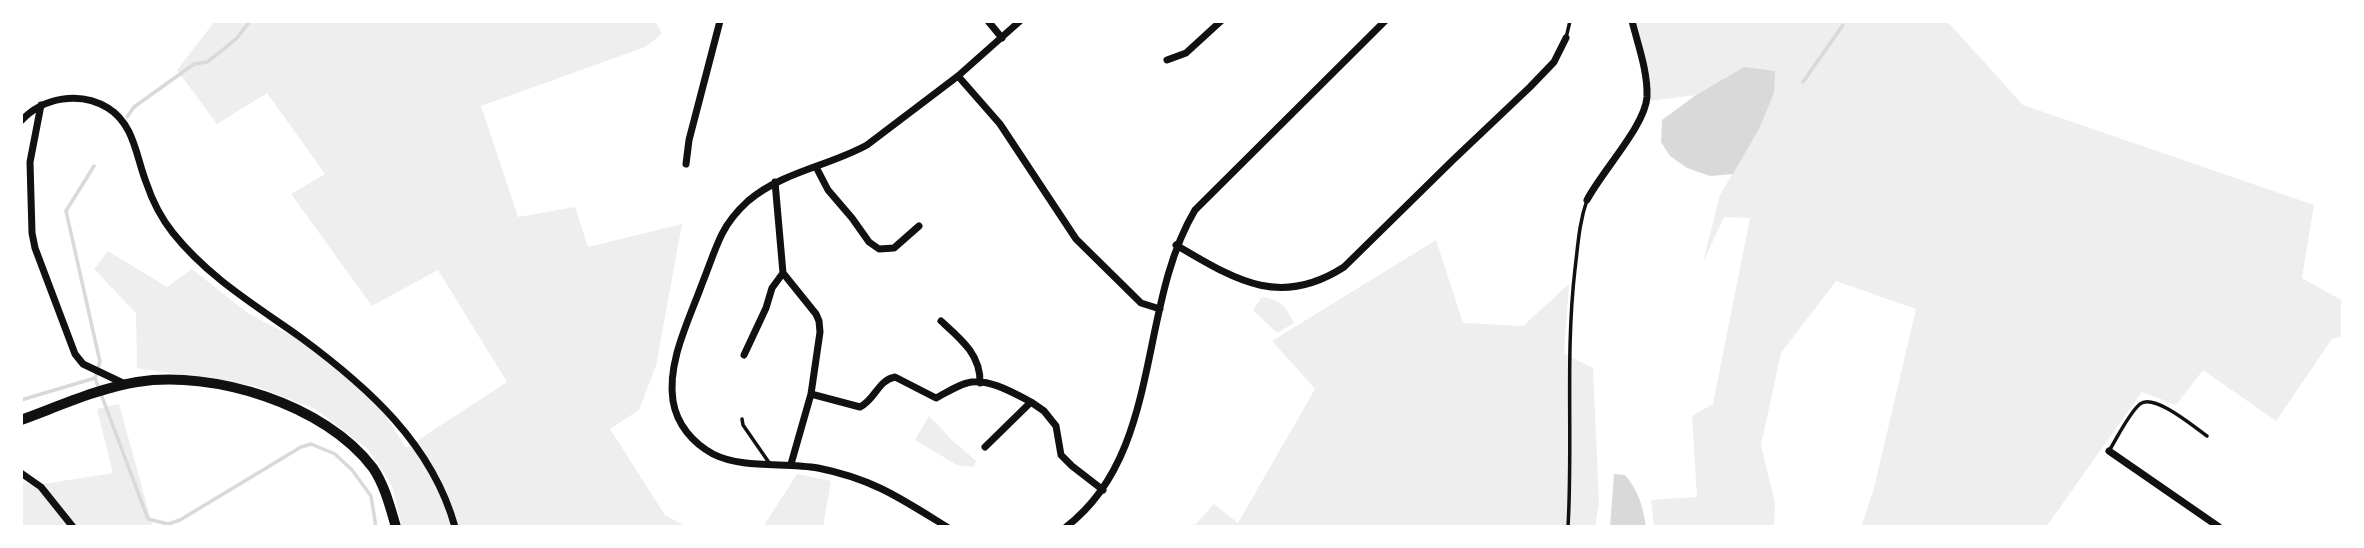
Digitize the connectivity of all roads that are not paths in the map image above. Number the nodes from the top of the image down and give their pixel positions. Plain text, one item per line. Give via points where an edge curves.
1 (720, 21) edge
2 (988, 21) edge
3 (1020, 21) edge
4 (1221, 21) edge
5 (1385, 21) edge
6 (1570, 21) edge
7 (1632, 21) edge
8 (1002, 38) junction
9 (1566, 38) joint
10 (1167, 60) dead end
11 (958, 76) junction
12 (41, 106) junction
13 (21, 121) edge
14 (686, 164) dead end
15 (816, 167) junction
16 (775, 182) junction
17 (1587, 200) joint
18 (919, 226) dead end
19 (1176, 244) junction
20 (783, 273) junction
21 (1160, 309) junction
22 (941, 321) dead end
23 (744, 355) dead end
24 (131, 383) junction
25 (980, 383) junction
26 (811, 394) junction
27 (1031, 402) junction
28 (742, 419) dead end
29 (21, 421) edge
30 (2207, 436) dead end
31 (985, 447) dead end
32 (2109, 451) joint
33 (770, 464) junction
34 (791, 464) junction
35 (21, 472) edge
36 (1103, 490) junction
37 (73, 527) edge
38 (396, 527) edge
39 (455, 527) edge
40 (947, 527) edge
41 (1066, 527) edge
42 (1568, 527) edge
43 (2219, 527) edge

1 - 14 street
2 - 8 street
3 - 8 street
4 - 10 street via 1186,53
5 - 19 street via 1207,195
6 - 9 lane
7 - 17 street via 1647,87 1642,120
8 - 11 street
9 - 19 street via 1554,62 1530,87 1331,275 1301,286 1266,288 1229,275
11 - 15 street via 867,145
11 - 21 street via 1000,124 1076,239 1141,303
12 - 13 street
12 - 24 street via 30,162 36,248 75,354 83,363
12 - 39 street via 80,98 118,116 130,132 151,196 171,232 197,261 300,338 411,437 450,508
15 - 16 street
15 - 18 street via 828,190 869,242 880,249 894,247
16 - 20 street
16 - 33 street via 741,208 722,234 686,326 672,381 675,410 688,435 726,459
17 - 42 lane via 1580,219 1569,316
19 - 21 street
20 - 23 street
20 - 26 street via 819,321
21 - 36 street via 1129,433
22 - 25 street via 981,367
24 - 29 main road
24 - 38 main road via 214,383 264,397 312,418 372,468 387,495
25 - 26 street via 968,383 936,398 889,378 860,407
25 - 27 street
26 - 34 street
27 - 31 street
27 - 36 street via 1056,426 1060,455
28 - 33 lane
30 - 32 lane via 2148,401 2139,405
32 - 43 street
33 - 34 street
34 - 40 street via 862,478
35 - 37 street via 41,488
36 - 41 street

